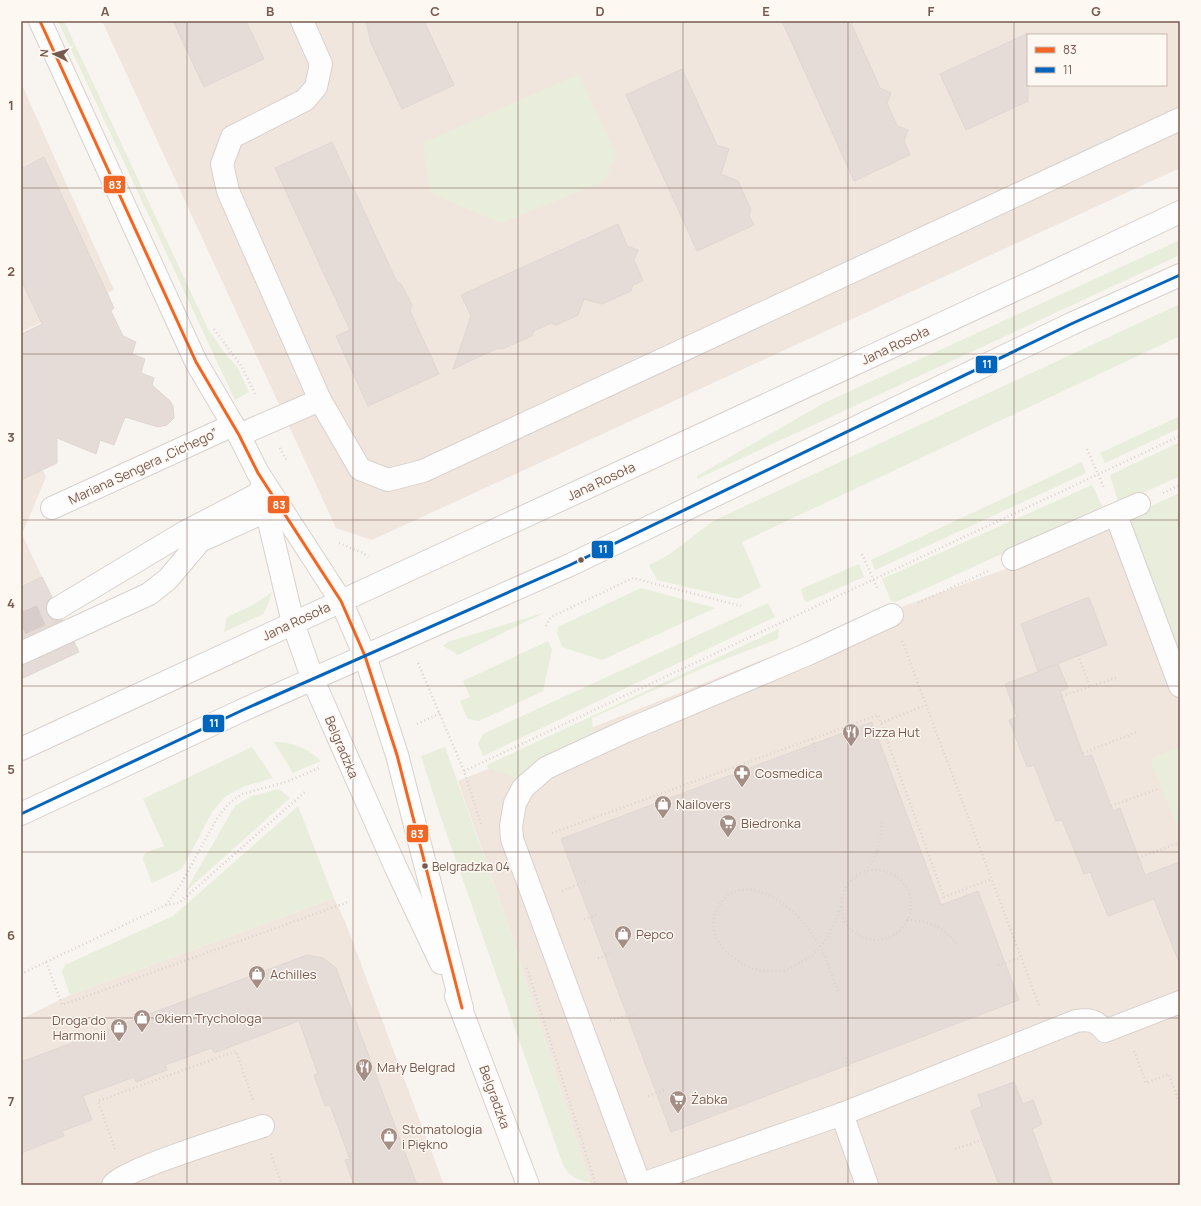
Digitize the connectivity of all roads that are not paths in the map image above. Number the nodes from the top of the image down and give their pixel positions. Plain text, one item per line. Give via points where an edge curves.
1 (40, 21) edge
2 (302, 21) edge
3 (1180, 119) edge
4 (1180, 212) edge
5 (1180, 275) edge
6 (320, 400) junction
7 (236, 430) junction
8 (262, 492) junction
9 (1139, 504) dead end
10 (52, 508) dead end
11 (1116, 515) junction
12 (162, 545) junction
13 (1013, 559) road end
14 (176, 569) junction
15 (341, 600) junction
16 (58, 608) tunnel mouth
17 (892, 615) road end
18 (293, 623) junction
19 (21, 653) edge
20 (365, 656) junction
21 (313, 680) junction
22 (1180, 686) edge
23 (21, 749) edge
24 (21, 814) edge
25 (1180, 1002) edge
26 (462, 1008) junction
27 (842, 1114) junction
28 (263, 1126) road end
29 (119, 1180) edge
30 (528, 1185) edge
31 (640, 1185) edge
32 (868, 1185) edge

1 - 7 street, Belgradzka via 196,362
2 - 6 street via 321,64 316,87 305,100 232,137 222,164 228,191
3 - 6 street via 423,471 388,480 360,468
4 - 15 street, Jana Rosoła
5 - 20 street via 1071,324 570,564
6 - 7 street, Mariana Sengera „Cichego” via 269,422
7 - 8 street, Belgradzka
7 - 10 street, Mariana Sengera „Cichego”
8 - 12 street
8 - 14 street via 200,541
8 - 15 street, Belgradzka
8 - 18 street, Belgradzka
9 - 11 street
11 - 13 street
11 - 22 street
12 - 14 street
12 - 16 street
14 - 19 street via 149,594
15 - 18 street, Jana Rosoła
15 - 20 street, Belgradzka
17 - 31 street via 546,768 523,788 515,803 511,826 512,839
18 - 21 street, Belgradzka
18 - 23 street, Jana Rosoła
20 - 21 street
20 - 26 street, Belgradzka via 402,773
21 - 24 street
21 - 26 street, Belgradzka via 396,868
25 - 27 street via 1114,1027 1100,1025 1091,1019 1076,1021
26 - 30 street, Belgradzka
27 - 31 street
27 - 32 street
28 - 29 street via 141,1168

